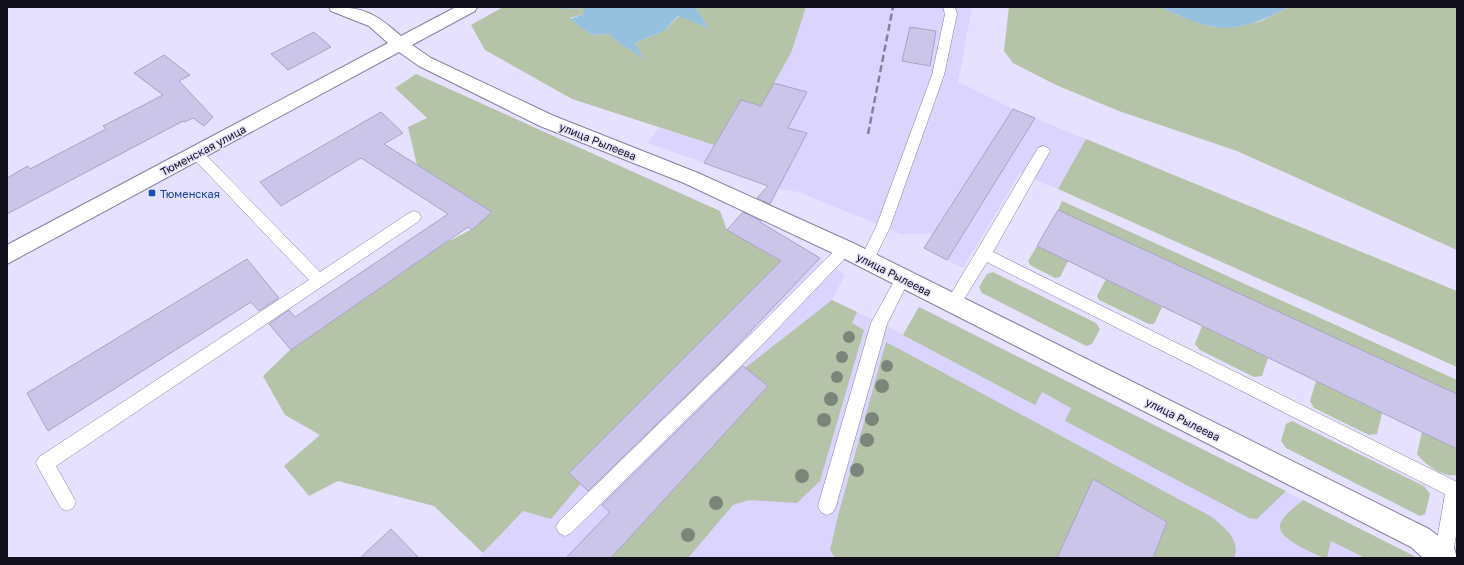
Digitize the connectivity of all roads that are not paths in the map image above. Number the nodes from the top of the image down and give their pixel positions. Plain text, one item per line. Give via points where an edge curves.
1 (337, 7) edge
2 (469, 7) edge
3 (949, 7) edge
4 (399, 44) junction
5 (1043, 151) dead end
6 (197, 154) junction
7 (414, 217) dead end
8 (845, 248) junction
9 (984, 254) junction
10 (7, 255) edge
11 (867, 260) junction
12 (902, 278) junction
13 (319, 281) junction
14 (953, 304) junction
15 (67, 502) dead end
16 (827, 506) dead end
17 (565, 527) dead end
18 (1443, 558) edge

1 - 4 street, улица Рылеева via 375,22
2 - 4 street, Тюменская улица
3 - 11 lane via 951,14 938,75 883,227
4 - 6 street, Тюменская улица
4 - 8 street, улица Рылеева via 425,62 547,121 691,178
5 - 9 lane
6 - 10 street, Тюменская улица
6 - 13 lane
7 - 13 lane
8 - 11 street, улица Рылеева
8 - 17 lane via 755,341
9 - 14 lane
9 - 18 lane via 1455,490
11 - 12 street, улица Рылеева
12 - 14 street, улица Рылеева
12 - 16 lane via 879,323
13 - 15 lane via 45,463
14 - 18 street, улица Рылеева via 1420,538

